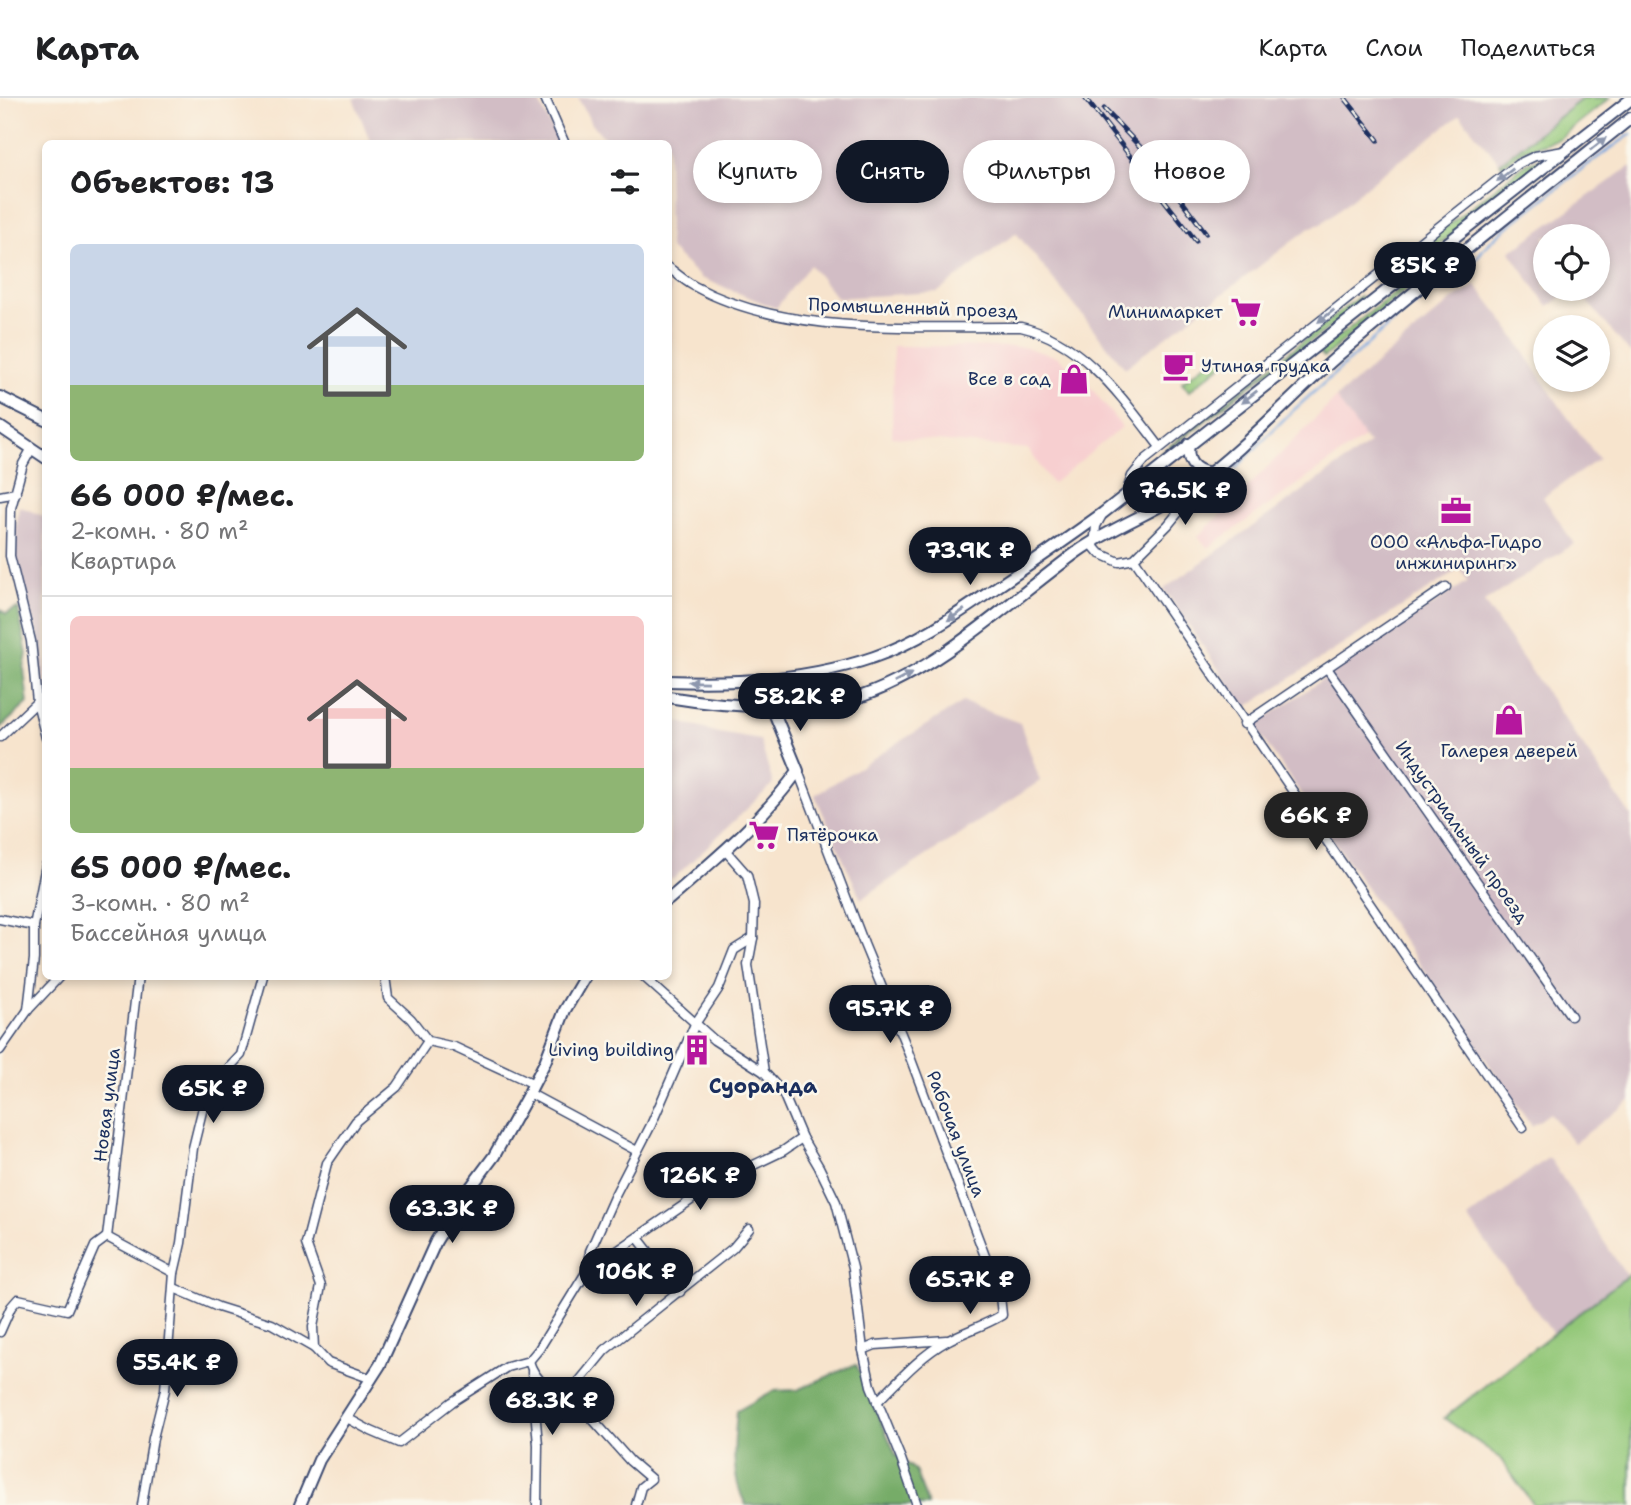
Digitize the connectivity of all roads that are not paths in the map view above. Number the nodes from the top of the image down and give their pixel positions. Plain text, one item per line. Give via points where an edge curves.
1 (545, 98) edge
2 (1631, 99) edge
3 (1631, 118) edge
4 (563, 140) edge
5 (1567, 150) junction
6 (672, 270) edge
7 (0, 397) edge
8 (42, 418) edge
9 (0, 427) edge
10 (1189, 444) junction
11 (1160, 447) junction
12 (32, 448) junction
13 (42, 455) edge
14 (1209, 473) junction
15 (16, 493) junction
16 (1126, 494) junction
17 (0, 496) edge
18 (1103, 513) junction
19 (1093, 541) junction
20 (1134, 559) junction
21 (1446, 587) dead end
22 (1327, 668) junction
23 (672, 681) edge
24 (672, 698) edge
25 (37, 702) junction
26 (771, 705) junction
27 (42, 722) edge
28 (1244, 724) junction
29 (0, 737) edge
30 (798, 771) junction
31 (725, 850) junction
32 (42, 885) edge
33 (672, 896) edge
34 (0, 919) edge
35 (34, 926) junction
36 (753, 938) junction
37 (56, 980) edge
38 (138, 980) edge
39 (262, 980) edge
40 (386, 980) edge
41 (583, 980) edge
42 (647, 980) edge
43 (28, 1010) junction
44 (1571, 1016) dead end
45 (695, 1024) junction
46 (428, 1041) junction
47 (0, 1050) edge
48 (764, 1072) junction
49 (531, 1088) junction
50 (1523, 1128) dead end
51 (802, 1138) junction
52 (638, 1152) junction
53 (749, 1229) dead end
54 (107, 1237) junction
55 (638, 1238) junction
56 (590, 1266) junction
57 (174, 1273) junction
58 (174, 1288) junction
59 (680, 1292) junction
60 (0, 1332) edge
61 (949, 1340) junction
62 (314, 1348) junction
63 (863, 1350) junction
64 (530, 1365) junction
65 (372, 1378) junction
66 (571, 1395) junction
67 (877, 1402) junction
68 (347, 1418) junction
69 (142, 1505) edge
70 (300, 1505) edge
71 (537, 1505) edge
72 (636, 1505) edge
73 (917, 1505) edge

1 - 4 street
2 - 5 main road
14 -> 3 main road via 1415,290
5 -> 10 main road
5 -> 11 street via 1518,164
6 - 11 street, Промышленный проезд via 694,286 741,307 792,319 1035,330 1059,341 1093,367
7 - 8 main road
9 - 12 main road
10 - 14 main road via 1191,465
10 - 16 main road
11 - 16 street via 1137,467
12 - 13 main road
12 - 15 street
14 - 19 main road
14 - 20 street
15 - 17 street
15 - 25 street via 11,508 10,556 31,641
16 - 18 main road
18 - 19 street
18 -> 23 main road via 939,626 874,657 777,678
19 - 20 street via 1108,558 1119,562
26 -> 19 main road via 823,704 862,697 897,682
20 - 28 street
21 - 22 street
22 - 28 street
22 - 44 street, Индустриальный проезд
24 - 26 main road
25 - 27 street
25 - 29 street
26 - 30 main road
28 - 50 street
30 - 31 main road
30 - 61 street, Рабочая улица via 1000,1296 1002,1315
31 - 33 main road
31 - 36 street via 747,875 754,904
32 - 35 street
34 - 35 street
35 - 43 street
36 - 45 street via 734,950 719,988
36 - 48 street via 748,965
37 - 43 street
38 - 54 street, Новая улица
39 - 57 street via 242,1055 207,1091 193,1147
40 - 46 street via 388,998
41 - 49 main road
42 - 45 street
43 - 47 street
45 - 48 street
45 - 52 street
46 - 49 street via 454,1047
46 - 62 street via 397,1087 356,1121 327,1163 306,1244 321,1286
48 - 51 street via 783,1093
49 - 52 street
49 - 65 main road via 494,1156 436,1241
51 - 55 street via 716,1183
51 - 63 street via 830,1190 845,1231
52 - 56 street via 590,1251
53 - 59 street
54 - 57 street
54 - 60 street via 95,1246 67,1310 18,1299
55 - 56 street
55 - 59 street
56 - 64 street
57 - 58 street
58 - 62 street via 272,1324
58 - 69 street via 165,1390
59 - 66 street via 605,1350
61 - 63 street via 875,1345
61 - 67 street via 924,1356
62 - 65 street via 328,1363
63 - 67 street
64 - 66 street via 554,1392
64 - 68 street via 507,1367 399,1443
64 - 71 street via 538,1445
65 - 68 main road
66 - 72 street via 650,1479 641,1487
67 - 73 street
68 - 70 main road via 319,1460

